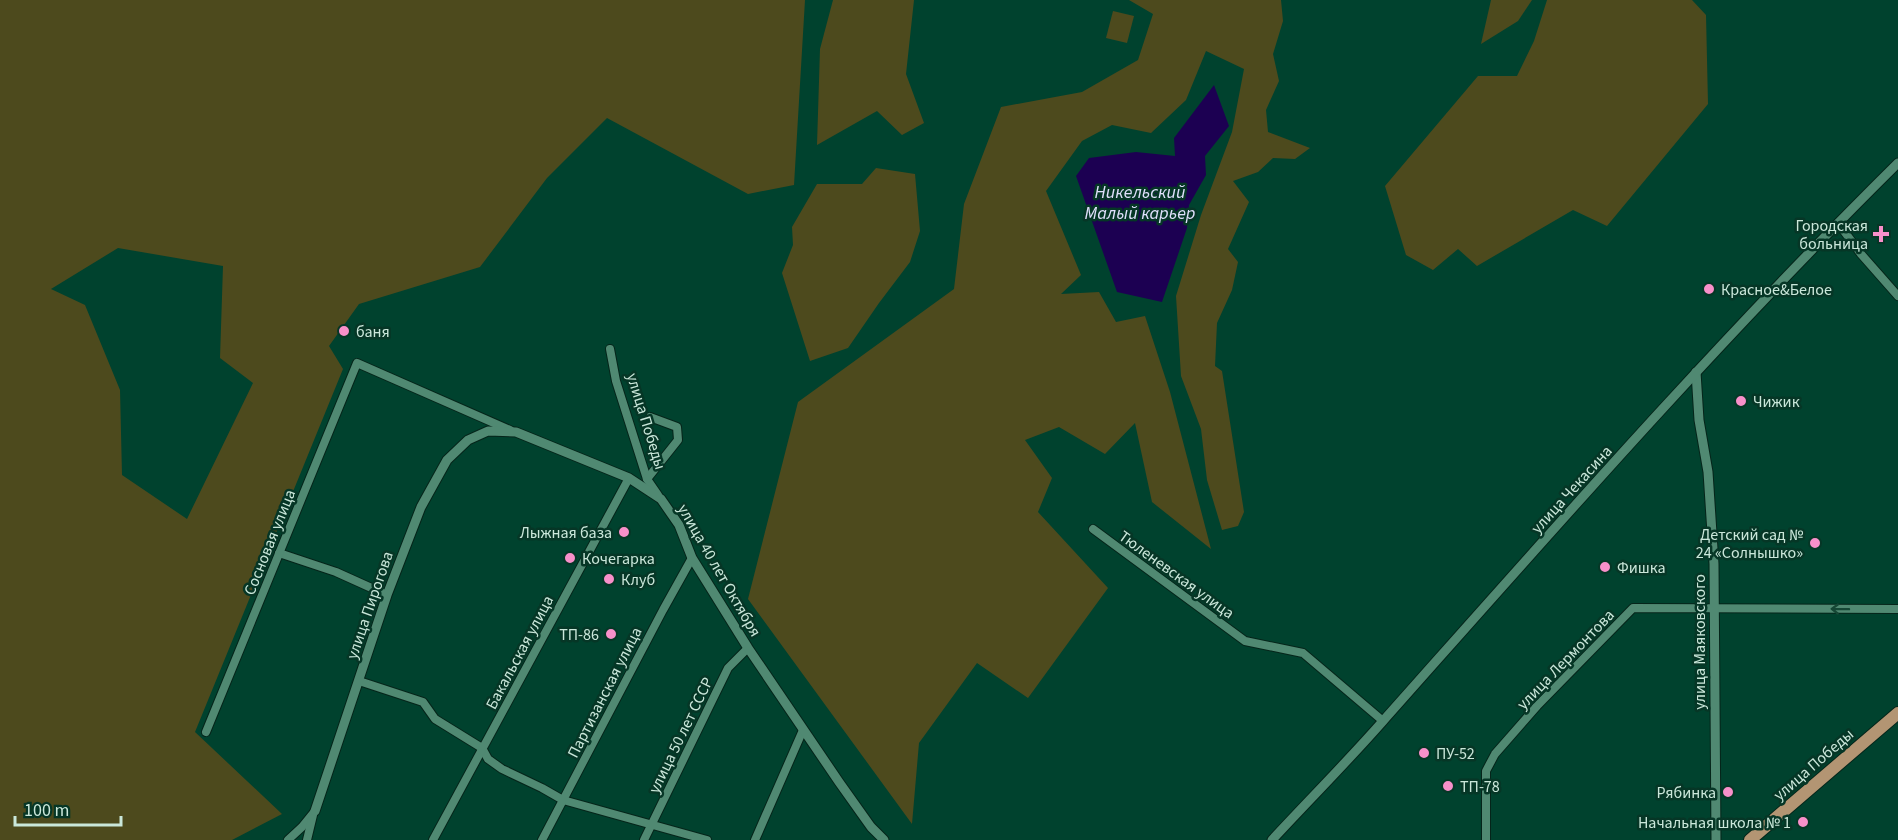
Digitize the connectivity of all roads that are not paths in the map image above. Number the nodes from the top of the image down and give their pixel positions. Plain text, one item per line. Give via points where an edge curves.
1 (1898, 163) edge
2 (1838, 223) junction
3 (1898, 296) edge
4 (610, 349) dead end
5 (357, 363) joint
6 (1696, 372) junction
7 (650, 417) dead end
8 (516, 432) junction
9 (629, 478) junction
10 (647, 479) junction
11 (661, 499) junction
12 (1093, 529) dead end
13 (279, 553) junction
14 (692, 558) junction
15 (387, 595) junction
16 (1714, 607) junction
17 (1898, 609) edge
18 (748, 648) junction
19 (359, 681) junction
20 (1898, 713) edge
21 (1383, 721) junction
22 (803, 730) junction
23 (206, 732) dead end
24 (482, 748) junction
25 (563, 800) junction
26 (315, 811) junction
27 (652, 824) junction
28 (288, 840) edge
29 (307, 840) edge
30 (433, 840) edge
31 (542, 840) edge
32 (644, 840) edge
33 (707, 840) edge
34 (755, 840) edge
35 (884, 840) edge
36 (1272, 840) edge
37 (1486, 840) edge
38 (1716, 840) edge
39 (1750, 840) edge

1 - 2 street, улица Чекасина
2 - 3 street
2 - 6 street, улица Чекасина
4 - 10 street, улица Победы
5 - 8 street, улица 40 лет Октября
5 - 13 street, Сосновая улица
6 - 16 street, улица Маяковского via 1708,472
6 - 21 street, улица Чекасина
7 - 10 street via 677,427 678,440
8 - 9 street, улица 40 лет Октября
8 - 15 street, улица Пирогова via 488,431 468,440 447,460 421,507
9 - 11 street, улица 40 лет Октября
9 - 24 street, Бакальская улица
10 - 11 street, улица Победы
11 - 14 street, улица 40 лет Октября via 679,525
12 - 21 street, Тюленевская улица via 1245,641 1303,653
13 - 15 street
13 - 23 street, Сосновая улица
14 - 18 street, улица 40 лет Октября
14 - 25 street, Партизанская улица
15 - 19 street, улица Пирогова
17 -> 16 street, улица Лермонтова
16 - 37 street, улица Лермонтова via 1633,608 1586,656 1495,754 1486,771
16 - 38 street, улица Маяковского
18 - 22 street, улица 40 лет Октября
18 - 27 street, улица 50 лет СССР via 728,668
19 - 24 street via 423,702 435,719
19 - 26 street, улица Пирогова
20 - 39 main road, улица Победы
21 - 36 street, улица Чекасина
22 - 34 street
22 - 35 street, улица 40 лет Октября
24 - 25 street via 488,759 502,769
24 - 30 street, Бакальская улица
25 - 27 street
25 - 31 street, Партизанская улица
26 - 28 street
26 - 29 street, улица Пирогова
27 - 32 street, улица 50 лет СССР
27 - 33 street

